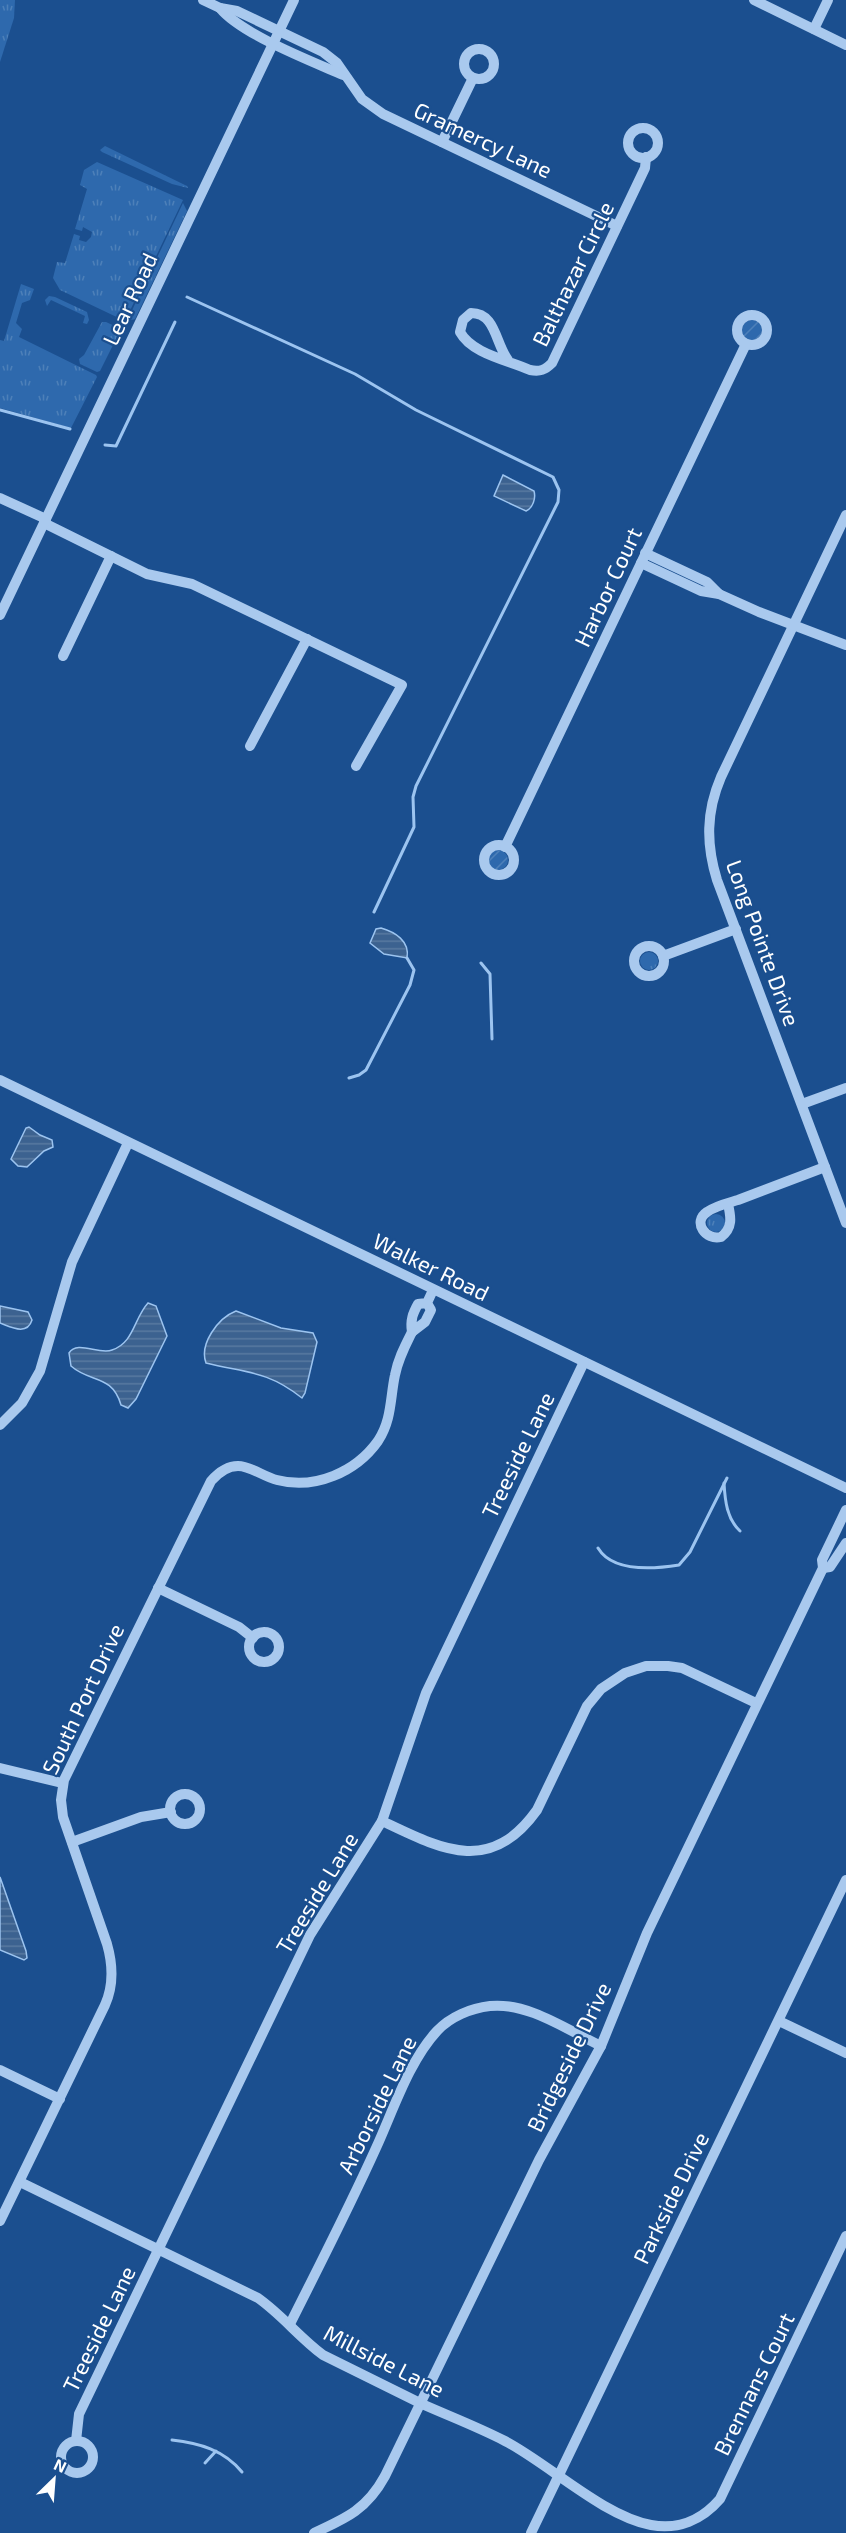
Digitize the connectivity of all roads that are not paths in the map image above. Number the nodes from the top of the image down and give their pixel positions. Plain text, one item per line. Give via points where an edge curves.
1 (203, 0) edge
2 (294, 0) edge
3 (754, 0) edge
4 (828, 0) edge
5 (220, 8) junction
6 (814, 29) junction
7 (279, 31) junction
8 (274, 43) junction
9 (846, 45) edge
10 (343, 75) junction
11 (472, 78) dead end
12 (442, 142) junction
13 (646, 158) dead end
14 (617, 226) junction
15 (746, 344) dead end
16 (508, 360) junction
17 (0, 498) edge
18 (846, 515) edge
19 (45, 521) junction
20 (111, 556) junction
21 (643, 558) junction
22 (0, 615) edge
23 (793, 625) junction
24 (307, 639) junction
25 (846, 645) edge
26 (63, 656) dead end
27 (250, 746) dead end
28 (356, 766) dead end
29 (505, 847) dead end
30 (736, 930) junction
31 (663, 956) dead end
32 (0, 1080) edge
33 (846, 1088) edge
34 (802, 1104) junction
35 (128, 1143) junction
36 (825, 1167) junction
37 (728, 1204) dead end
38 (846, 1223) edge
39 (433, 1290) junction
40 (584, 1362) junction
41 (0, 1425) edge
42 (846, 1488) edge
43 (846, 1510) edge
44 (846, 1543) edge
45 (823, 1568) junction
46 (158, 1587) junction
47 (253, 1638) dead end
48 (756, 1702) junction
49 (0, 1768) edge
50 (63, 1783) junction
51 (171, 1812) dead end
52 (382, 1821) junction
53 (72, 1842) junction
54 (846, 1880) edge
55 (779, 2021) junction
56 (601, 2046) junction
57 (846, 2053) edge
58 (0, 2070) edge
59 (60, 2099) junction
60 (20, 2182) junction
61 (0, 2221) edge
62 (846, 2236) edge
63 (159, 2249) junction
64 (290, 2325) junction
65 (420, 2403) junction
66 (76, 2440) dead end
67 (559, 2474) junction
68 (675, 2530) edge
69 (314, 2533) edge
70 (531, 2533) edge

1 - 5 street
2 - 7 street, Lear Road
3 - 6 street
4 - 6 street
5 - 7 street, Gramercy Lane via 237,11
5 - 8 street, Gramercy Lane via 235,22
6 - 9 street
7 - 8 street, Lear Road
7 - 10 street, Gramercy Lane via 331,57
8 - 10 street, Gramercy Lane
8 - 19 street, Lear Road
10 - 12 street, Gramercy Lane via 373,109
11 - 12 street
12 - 14 street, Gramercy Lane
13 - 14 street, Balthazar Circle via 645,168
14 - 16 street, Balthazar Circle via 552,363 537,371
15 - 21 street, Harbor Court
16 - 16 street, Balthazar Circle via 498,346 490,321 479,313 466,316 460,326 463,336 476,347
17 - 19 street
18 - 23 street, Long Pointe Drive
19 - 20 street
19 - 22 street, Lear Road
20 - 24 street via 147,574 192,584
20 - 26 street
21 - 23 street via 707,582 719,594
21 - 29 street, Harbor Court
23 - 25 street
23 - 30 street, Long Pointe Drive via 721,777 710,809 712,863
24 - 27 street
24 - 28 street via 402,685
30 - 31 street
30 - 34 street, Long Pointe Drive
32 - 35 street, Walker Road
33 - 34 street
34 - 36 street, Long Pointe Drive
35 - 39 street, Walker Road
35 - 41 street via 72,1262 40,1371 22,1403
36 - 37 street
36 - 38 street, Long Pointe Drive
39 - 40 street, Walker Road
39 - 46 street, South Port Drive via 427,1302 418,1304 413,1312 412,1332 397,1368 388,1422 369,1451 347,1470 307,1483 274,1480 243,1467 223,1470 207,1486
40 - 42 street, Walker Road
40 - 52 street, Treeside Lane via 426,1693
43 - 45 street, Bridgeside Drive via 822,1560
44 - 45 street, Bridgeside Drive via 830,1567
45 - 48 street, Bridgeside Drive
46 - 47 street
46 - 50 street, South Port Drive
48 - 52 street via 682,1668 639,1668 612,1680 591,1700 537,1810 529,1822 506,1840 471,1851 449,1850
48 - 56 street, Bridgeside Drive via 647,1933
49 - 50 street
50 - 53 street, South Port Drive via 63,1816
51 - 53 street via 141,1817
52 - 63 street, Treeside Lane via 310,1935
53 - 59 street, South Port Drive via 107,1944 112,1975 105,2005
54 - 55 street, Parkside Drive
55 - 57 street
55 - 67 street, Parkside Drive
56 - 64 street, Arborside Lane via 534,2014 506,2007 477,2009 439,2029 418,2056
56 - 65 street, Bridgeside Drive via 539,2160
58 - 59 street
59 - 60 street, South Port Drive
60 - 61 street, South Port Drive
60 - 63 street, Millside Lane
62 - 68 street, Brennans Court via 724,2491 704,2515
63 - 64 street, Millside Lane via 258,2298
63 - 66 street, Treeside Lane via 79,2414
64 - 65 street, Millside Lane via 323,2355
65 - 67 street, Millside Lane via 506,2441
65 - 69 street, Bridgeside Drive via 367,2503 352,2515
67 - 68 street, Millside Lane via 580,2491 625,2515
67 - 70 street, Parkside Drive

